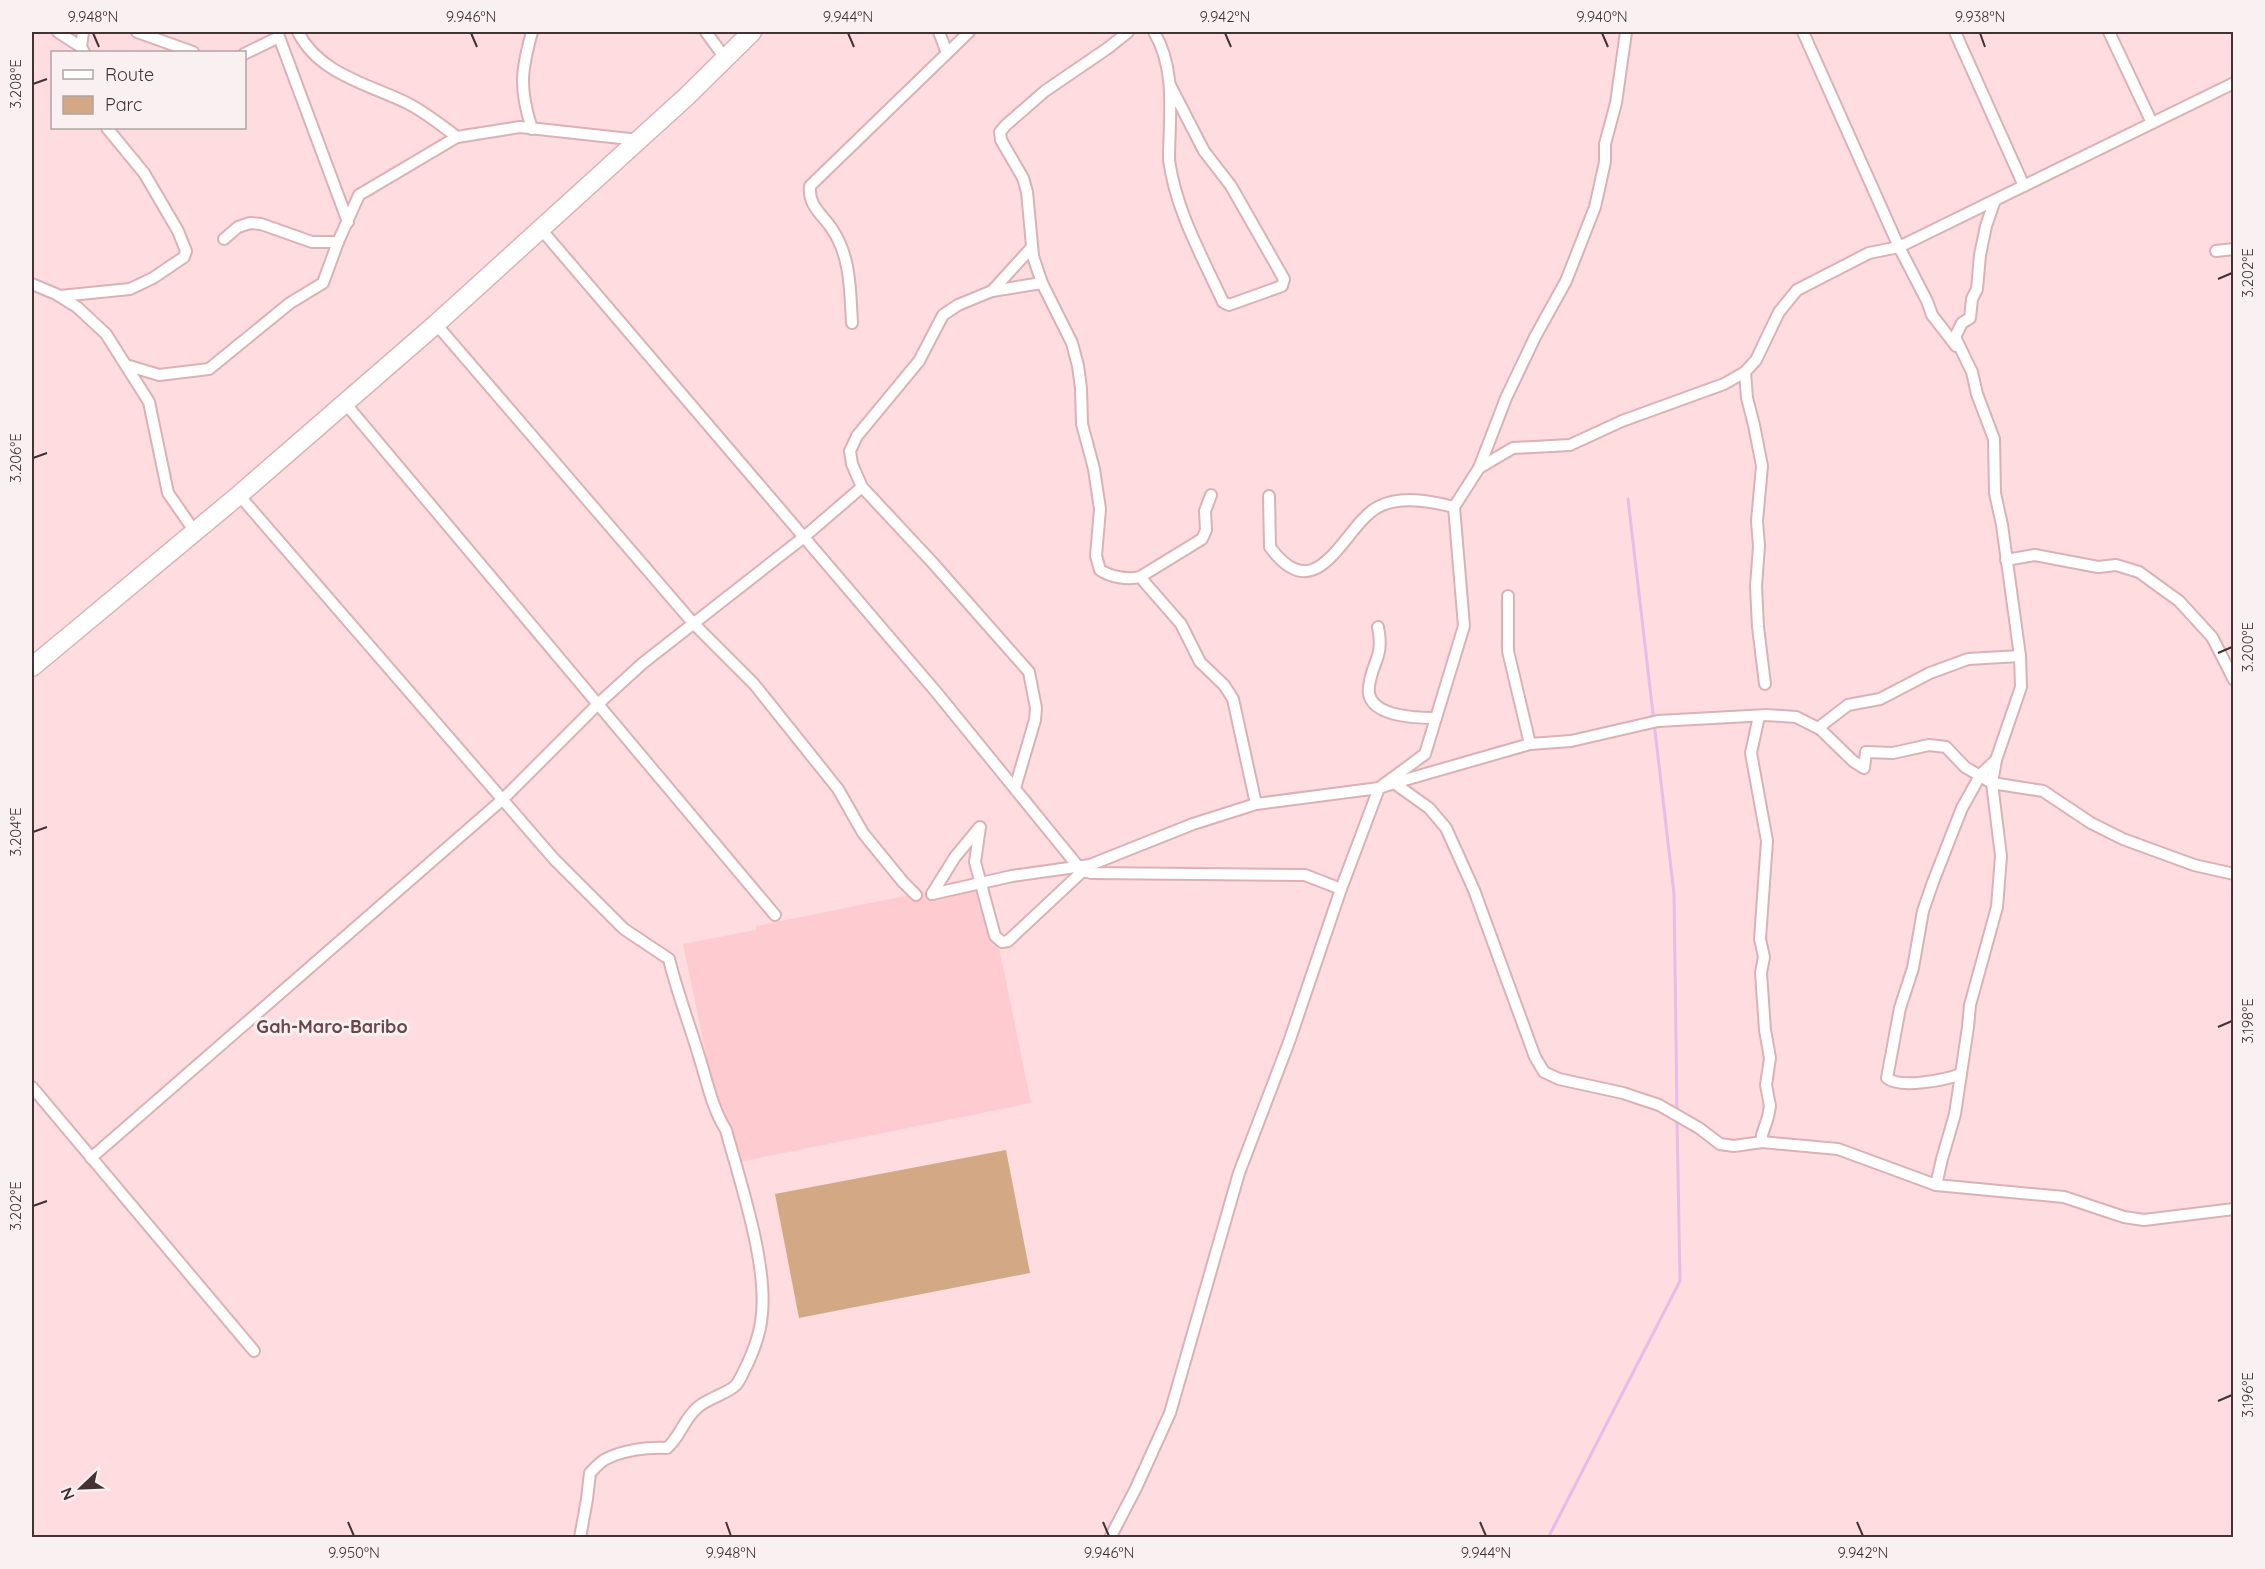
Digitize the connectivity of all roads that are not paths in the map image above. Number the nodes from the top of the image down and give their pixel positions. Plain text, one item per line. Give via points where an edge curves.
1 (58, 32) edge
2 (83, 32) edge
3 (137, 32) edge
4 (532, 32) edge
5 (706, 32) edge
6 (752, 32) edge
7 (939, 32) edge
8 (969, 32) edge
9 (1128, 32) edge
10 (1154, 32) edge
11 (1626, 32) edge
12 (1803, 32) edge
13 (1955, 32) edge
14 (2109, 32) edge
15 (281, 34) edge
16 (301, 37) edge
17 (83, 50) edge
18 (190, 51) edge
19 (246, 53) edge
20 (947, 53) junction
21 (725, 58) junction
22 (2234, 83) edge
23 (1170, 85) junction
24 (2152, 123) junction
25 (108, 129) edge
26 (532, 129) junction
27 (457, 137) junction
28 (639, 140) junction
29 (2024, 186) junction
30 (1995, 200) junction
31 (348, 222) junction
32 (540, 228) junction
33 (224, 239) dead end
34 (338, 242) junction
35 (1032, 247) junction
36 (1899, 247) junction
37 (2234, 249) edge
38 (2216, 251) dead end
39 (1042, 282) junction
40 (32, 284) edge
41 (992, 291) junction
42 (60, 296) junction
43 (852, 323) dead end
44 (436, 324) junction
45 (126, 365) junction
46 (1745, 372) junction
47 (1972, 372) junction
48 (345, 403) junction
49 (1479, 468) junction
50 (862, 487) junction
51 (239, 495) junction
52 (1211, 495) dead end
53 (1269, 496) dead end
54 (1454, 507) junction
55 (195, 532) junction
56 (804, 537) junction
57 (2006, 560) junction
58 (1140, 577) junction
59 (1508, 596) dead end
60 (693, 623) junction
61 (1378, 627) dead end
62 (2020, 656) junction
63 (32, 667) edge
64 (2234, 680) edge
65 (1765, 684) dead end
66 (598, 705) junction
67 (1759, 716) junction
68 (1436, 718) junction
69 (1818, 728) junction
70 (1530, 744) junction
71 (1996, 760) junction
72 (1981, 774) junction
73 (1394, 783) junction
74 (1992, 783) junction
75 (1015, 788) junction
76 (1380, 788) junction
77 (502, 800) junction
78 (1256, 804) junction
79 (1083, 867) junction
80 (2234, 874) edge
81 (981, 883) junction
82 (1341, 889) junction
83 (916, 895) dead end
84 (775, 915) dead end
85 (1961, 1074) junction
86 (32, 1087) edge
87 (1762, 1142) junction
88 (91, 1158) junction
89 (1936, 1185) junction
90 (2234, 1209) edge
91 (254, 1351) dead end
92 (580, 1538) edge
93 (1110, 1538) edge

1 - 17 street
2 - 17 street
3 - 18 street
4 - 26 street via 522,87
5 - 21 street
6 - 21 main road
7 - 20 street
8 - 20 street
9 - 35 street via 1045,92 1000,132 1004,148 1023,178
10 - 23 street via 1166,59
11 - 49 street via 1617,103 1605,144 1595,207 1566,281 1506,398
12 - 36 street
13 - 29 street
14 - 24 street
15 - 16 street
15 - 19 street
15 - 31 street
16 - 27 street via 329,67 408,103
20 - 43 street via 810,186 811,204 832,229 846,257
21 - 28 main road
22 - 24 street
23 - 23 street via 1204,151 1231,186 1284,279 1282,286 1229,305 1223,302 1191,237 1171,172
24 - 29 street
25 - 42 street via 144,173 186,252 139,286
26 - 27 street via 520,127
26 - 28 street
27 - 31 street via 359,195
28 - 32 main road
29 - 30 street
30 - 36 street
30 - 47 street via 1986,226 1970,318 1955,336
31 - 34 street
32 - 44 main road
32 - 56 street
33 - 34 street via 238,227 261,224 312,242
34 - 45 street via 323,283 290,303 209,369 159,375
35 - 39 street
35 - 41 street
36 - 46 street via 1869,253 1797,290 1779,312 1756,360
36 - 47 street via 1932,315
37 - 38 street
39 - 41 street
39 - 58 street via 1072,344 1078,366 1082,424 1100,509 1097,563 1106,573 1131,579
40 - 42 street
41 - 50 street via 944,315 919,361 857,436 850,451
42 - 45 street via 106,334
44 - 48 main road
44 - 60 street
45 - 55 street via 149,402 168,493
46 - 49 street via 1570,445 1512,448
46 - 65 street via 1762,466 1756,586
47 - 57 street via 1994,439 1995,493
48 - 51 main road
48 - 66 street
49 - 54 street
50 - 56 street
50 - 75 street via 1029,672 1035,720
51 - 55 main road
51 - 77 street
52 - 58 street via 1202,539
53 - 54 street via 1270,547 1303,572 1329,558 1380,506 1396,501 1427,501
54 - 68 street via 1464,626
55 - 63 main road
56 - 60 street
56 - 75 street
57 - 62 street
57 - 64 street via 2035,555 2098,567 2116,565 2139,572 2180,601 2212,637
58 - 78 street via 1181,624 1200,662 1233,699
59 - 70 street via 1508,651
60 - 66 street
60 - 83 street via 754,684 838,789 863,833
61 - 68 street via 1380,655 1368,687 1370,698 1385,710 1407,717
62 - 69 street via 1968,659 1880,699 1848,705
62 - 71 street via 2021,687
66 - 77 street
66 - 84 street
67 - 69 street via 1796,717
67 - 70 street via 1658,721 1572,741
67 - 87 street via 1751,753 1767,841 1760,939 1770,1058 1766,1085 1770,1106
68 - 76 street via 1425,754
69 - 72 street via 1864,768 1866,752 1893,753 1929,745 1946,747 1965,767
70 - 73 street
71 - 72 street
71 - 74 street
72 - 74 street
72 - 85 street via 1955,825 1923,911 1887,1078 1896,1083 1916,1083
73 - 76 street
73 - 87 street via 1429,808 1446,828 1544,1072 1659,1105 1720,1144
74 - 80 street via 2043,791 2123,839 2194,865
74 - 85 street via 2001,856 1997,907 1970,1005
75 - 79 street
76 - 78 street
76 - 82 street
77 - 88 street
77 - 92 street via 624,929 669,959 708,1087 726,1130 759,1263 761,1322 753,1352 734,1387 697,1408 667,1448 624,1453 604,1460 590,1473
78 - 79 street via 1192,824
79 - 81 street
79 - 81 street via 1008,941 1002,942 995,936
79 - 82 street via 1092,873 1305,875
81 - 81 street via 932,894 980,827 975,862
82 - 93 street via 1239,1173 1170,1413
85 - 89 street
86 - 88 street
87 - 89 street via 1838,1149
88 - 91 street
89 - 90 street via 2064,1197 2144,1220

